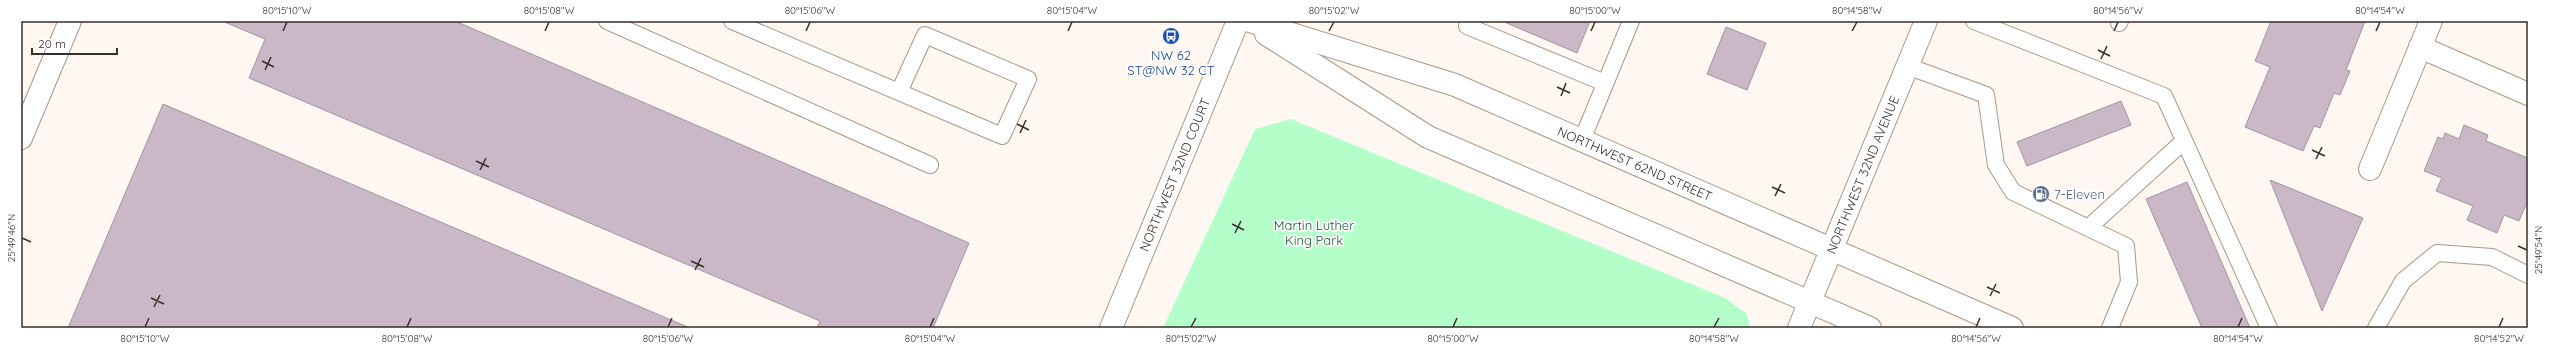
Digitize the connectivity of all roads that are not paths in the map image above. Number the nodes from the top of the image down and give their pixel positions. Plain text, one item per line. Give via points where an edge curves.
1 (70, 21) edge
2 (607, 21) edge
3 (732, 21) edge
4 (1238, 21) edge
5 (1245, 21) edge
6 (1250, 21) edge
7 (1631, 21) edge
8 (1926, 21) edge
9 (1974, 21) edge
10 (2431, 21) edge
11 (1467, 26) dead end
12 (2420, 47) junction
13 (1907, 66) junction
14 (1605, 83) junction
15 (900, 92) junction
16 (2528, 94) edge
17 (21, 138) edge
18 (1582, 140) junction
19 (2184, 141) junction
20 (930, 165) dead end
21 (2370, 169) dead end
22 (2088, 228) junction
23 (1831, 250) junction
24 (2528, 275) edge
25 (1810, 302) junction
26 (1111, 328) edge
27 (1799, 328) edge
28 (1870, 328) edge
29 (2012, 328) edge
30 (2110, 328) edge
31 (2269, 328) edge
32 (2376, 328) edge

1 - 17 main road
2 - 20 lane
3 - 15 lane
4 - 26 main road, NORTHWEST 32ND COURT
5 - 25 main road via 1428,136
6 - 18 main road, NORTHWEST 62ND STREET via 1455,85
7 - 14 lane
8 - 13 main road, NORTHWEST 32ND AVENUE
9 - 19 lane via 2164,96
10 - 12 main road
11 - 14 lane
12 - 16 main road
12 - 21 main road
13 - 22 lane via 1986,95 1996,166 2013,192
13 - 23 main road, NORTHWEST 32ND AVENUE
14 - 18 lane
15 - 15 lane via 1002,136 1028,79 925,34
18 - 23 main road, NORTHWEST 62ND STREET
19 - 22 lane
19 - 31 lane
22 - 30 lane via 2126,246 2129,282
23 - 25 main road, NORTHWEST 32ND AVENUE
23 - 29 main road, NORTHWEST 62ND STREET
24 - 32 lane via 2492,257 2437,253 2403,281
25 - 27 main road, NORTHWEST 32ND AVENUE
25 - 28 main road

